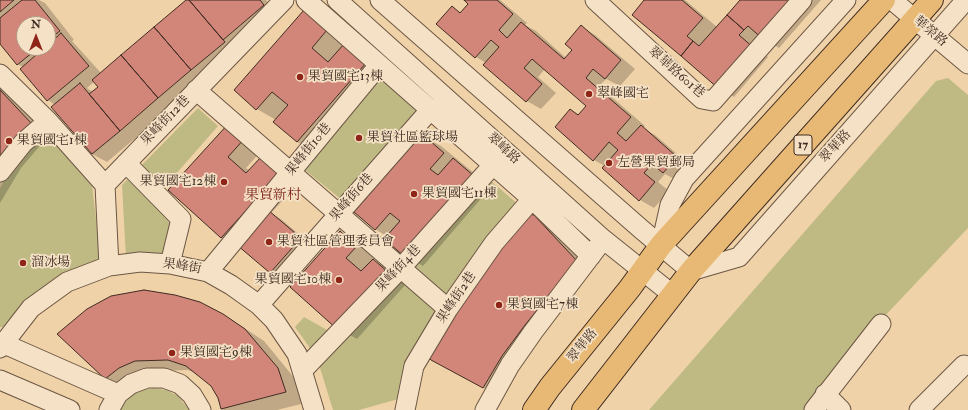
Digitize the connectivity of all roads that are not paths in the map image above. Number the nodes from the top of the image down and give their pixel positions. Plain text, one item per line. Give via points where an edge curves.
1 (284, 0) edge
2 (306, 0) edge
3 (337, 0) edge
4 (380, 0) edge
5 (595, 0) edge
6 (802, 0) edge
7 (846, 0) edge
8 (884, 0) edge
9 (892, 0) edge
10 (932, 0) edge
11 (966, 0) edge
12 (914, 20) junction
13 (934, 36) junction
14 (968, 64) edge
15 (379, 65) junction
16 (0, 74) edge
17 (196, 90) junction
18 (431, 109) junction
19 (48, 121) junction
20 (126, 163) junction
21 (493, 165) junction
22 (0, 172) edge
23 (291, 172) junction
24 (105, 185) junction
25 (532, 199) junction
26 (339, 213) junction
27 (604, 239) junction
28 (661, 245) junction
29 (591, 256) junction
30 (170, 264) junction
31 (109, 266) junction
32 (400, 269) junction
33 (643, 269) junction
34 (691, 271) junction
35 (208, 272) junction
36 (673, 295) junction
37 (259, 305) junction
38 (448, 309) junction
39 (881, 324) dead end
40 (1, 344) edge
41 (964, 365) dead end
42 (303, 370) junction
43 (0, 380) edge
44 (825, 394) junction
45 (114, 402) edge
46 (70, 410) edge
47 (201, 410) edge
48 (314, 410) edge
49 (405, 410) edge
50 (485, 410) edge
51 (534, 410) edge
52 (583, 410) edge
53 (814, 410) edge
54 (841, 410) edge
55 (919, 410) edge

1 - 17 street, 果峰街12巷
2 - 15 street
3 - 27 street, 翠峰路
4 - 28 street
5 - 6 street, 翠華路601巷 via 702,99 713,101
7 - 28 street, 翠華路 via 684,179 670,205
8 - 28 main road, 翠華路
9 - 12 street, 華榮路
10 - 12 main road, 翠華路 / 17
11 - 13 street, 翠華路
12 - 13 street, 華榮路
12 - 34 main road, 翠華路 / 17
13 - 14 street, 華榮路
13 - 34 street, 翠華路 via 739,257
15 - 18 street
15 - 23 street, 果峰街10巷
16 - 19 street
17 - 20 street, 果峰街12巷
17 - 23 street
18 - 21 street
18 - 26 street, 果峰街6巷
19 - 22 street via 23,143
19 - 24 street
20 - 24 street, 果峰街12巷
20 - 30 street via 180,219
21 - 25 street
21 - 32 street, 果峰街4巷
23 - 26 street
23 - 35 street, 果峰街10巷
24 - 31 street
25 - 29 street
25 - 38 street, 果峰街2巷 via 494,243
26 - 32 street
26 - 37 street, 果峰街6巷
27 - 29 street
27 - 33 street, 翠峰路
28 - 33 main road, 翠華路
28 - 34 street
29 - 50 street via 510,365
30 - 31 street, 果峰街 via 140,262
30 - 35 street, 果峰街
31 - 40 street, 果峰街 via 67,282 30,308
32 - 38 street
32 - 42 street, 果峰街4巷
33 - 36 street, 翠峰路
33 - 51 main road, 翠華路
34 - 36 main road, 翠華路 / 17
35 - 37 street, 果峰街 via 232,285
36 - 52 main road, 翠華路 / 17
37 - 42 street, 果峰街 via 287,336
38 - 49 street, 果峰街2巷 via 414,366
39 - 44 street
40 - 45 street, 果峰街
41 - 55 street
42 - 48 street, 果峰街
43 - 46 street
44 - 53 street
44 - 54 street
45 - 47 street via 131,384 147,378 164,378 180,384 192,395

